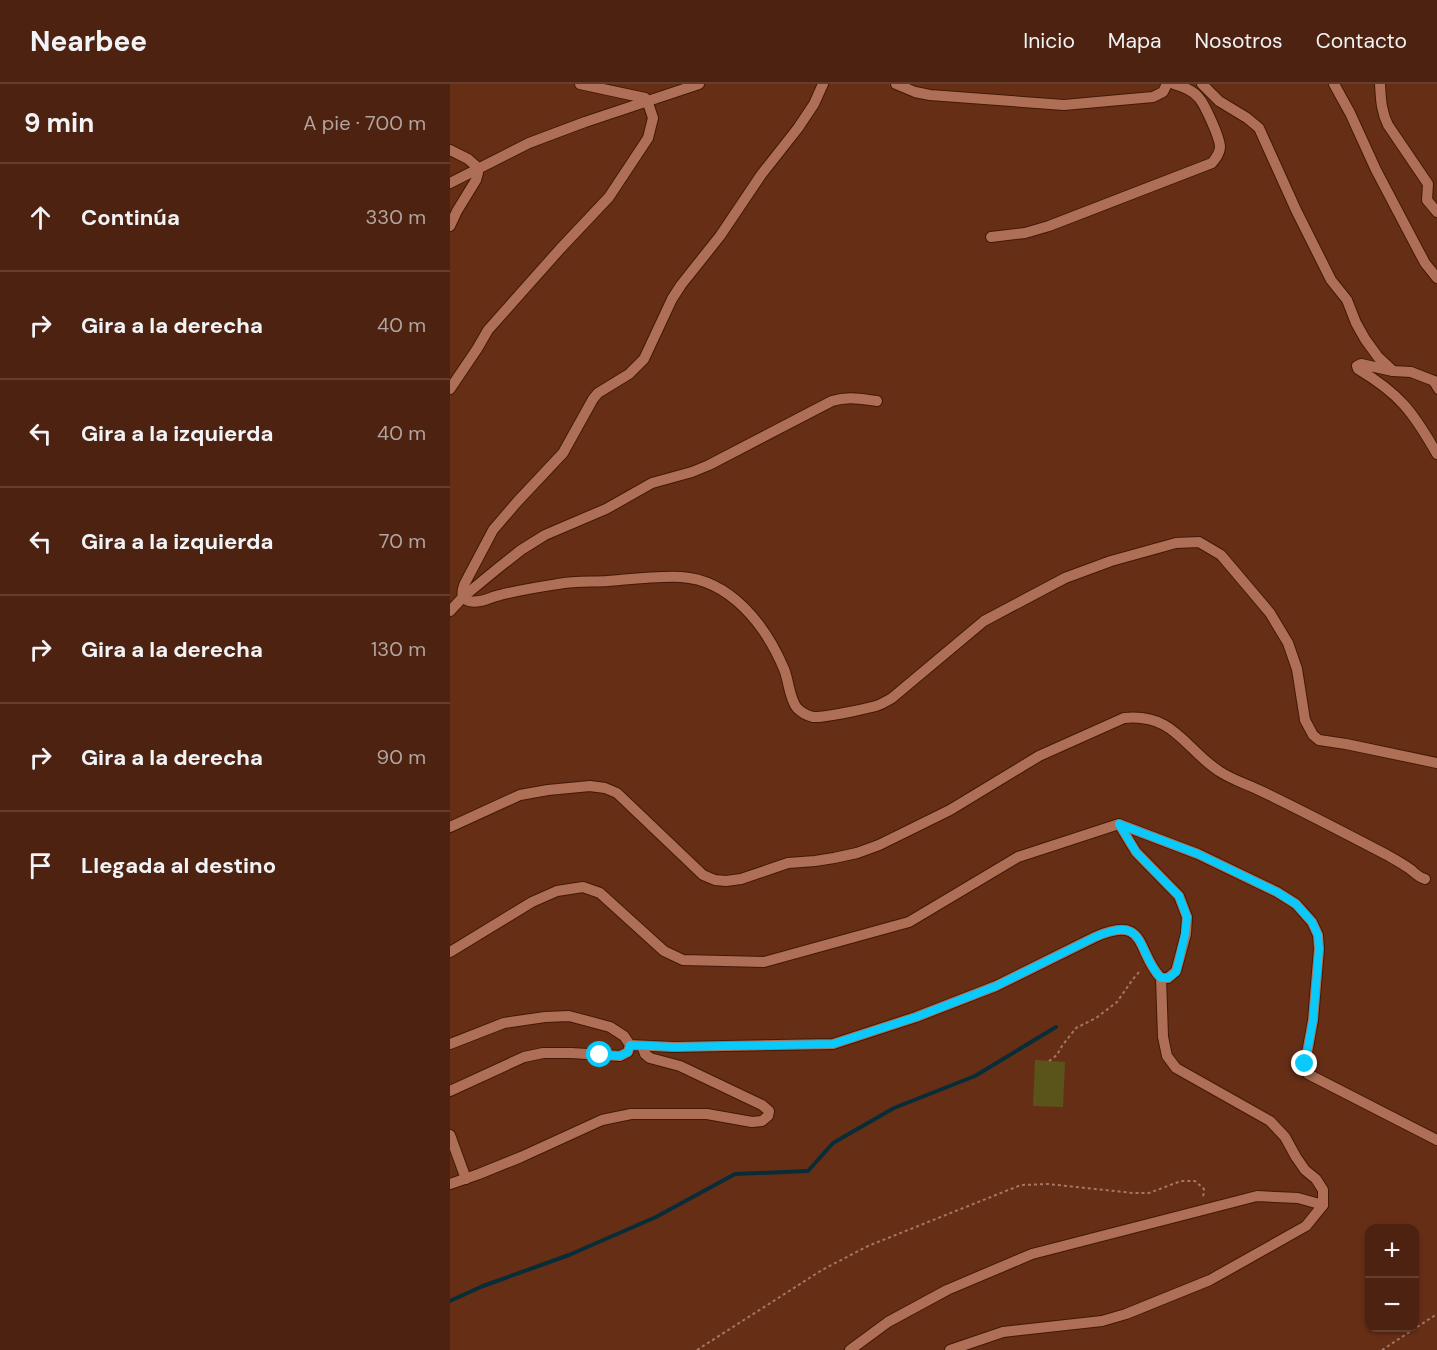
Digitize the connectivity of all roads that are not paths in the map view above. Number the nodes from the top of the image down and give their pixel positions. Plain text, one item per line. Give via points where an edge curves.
1 (580, 84) edge
2 (699, 84) edge
3 (823, 84) edge
4 (896, 84) edge
5 (950, 84) edge
6 (1167, 84) edge
7 (1174, 84) edge
8 (1202, 84) edge
9 (1334, 84) edge
10 (1380, 84) edge
11 (945, 95) junction
12 (647, 100) junction
13 (450, 150) edge
14 (478, 170) junction
15 (450, 183) edge
16 (1437, 212) edge
17 (450, 226) edge
18 (991, 237) dead end
19 (1437, 278) edge
20 (1393, 371) junction
21 (1433, 381) edge
22 (450, 389) edge
23 (1437, 391) edge
24 (877, 401) dead end
25 (1437, 454) edge
26 (463, 597) junction
27 (450, 611) edge
28 (1437, 763) edge
29 (1119, 824) junction
30 (450, 827) edge
31 (1425, 879) dead end
32 (450, 952) edge
33 (1161, 978) junction
34 (450, 1044) edge
35 (630, 1045) junction
36 (642, 1046) junction
37 (450, 1091) edge
38 (450, 1135) edge
39 (1437, 1140) edge
40 (466, 1179) junction
41 (450, 1184) edge
42 (1323, 1205) junction
43 (850, 1350) edge
44 (950, 1350) edge

1 - 12 street
2 - 12 street
3 - 26 street via 798,128 681,285 644,359 629,374 598,393 563,453 493,531 462,589
4 - 11 street via 915,92
5 - 11 street
6 - 11 street via 1163,92 1153,97 1064,105
7 - 18 street via 1188,89 1205,108 1220,143 1219,154 1212,163 1049,226
8 - 20 street via 1219,101 1259,128 1331,280 1347,300 1365,339
9 - 19 street via 1417,248
10 - 16 street via 1384,117 1428,184 1428,201
12 - 14 street via 529,143
12 - 22 street via 653,118 648,138 609,197 488,330
13 - 14 street via 468,159
14 - 15 street
14 - 17 street
20 - 21 street via 1411,372
20 - 25 street via 1357,366 1401,400
21 - 23 lane
24 - 26 street via 842,398 709,465 652,483 537,540
26 - 27 street
26 - 28 street via 479,602 561,584 663,577 704,581 735,600 758,622 785,670 796,707 813,717 882,704 984,621 1065,578 1176,543 1199,542 1221,555 1270,613 1288,643 1312,735 1331,743
29 - 32 street via 1018,857 909,922 764,962 683,960 664,951 600,893 583,887 557,891 532,902
29 - 33 street via 1136,852 1179,896 1187,917 1176,972
29 - 39 street via 1198,854 1296,904 1312,922 1319,949 1305,1064 1308,1074
30 - 31 street via 520,795 572,787 605,788 617,793 703,875 715,880 741,879 788,863 834,858 879,845 950,810 1039,756 1134,717 1161,723 1220,772 1388,856
33 - 36 street via 1133,933 1122,929 1109,931 996,986 833,1044
33 - 42 street via 1162,1037 1167,1056 1176,1068 1270,1120 1320,1185
34 - 35 street via 504,1023 569,1016 610,1027
35 - 36 street
35 - 37 street via 628,1052 620,1056 543,1053 524,1057
36 - 40 street via 650,1058 680,1066 762,1105 769,1111 768,1116 752,1122 707,1114 632,1114 602,1120
38 - 40 street
40 - 41 street
42 - 43 street via 1299,1198 1257,1197 1032,1254 947,1290 888,1322
42 - 44 street via 1306,1226 1210,1280 1126,1314 1102,1321 1003,1332

